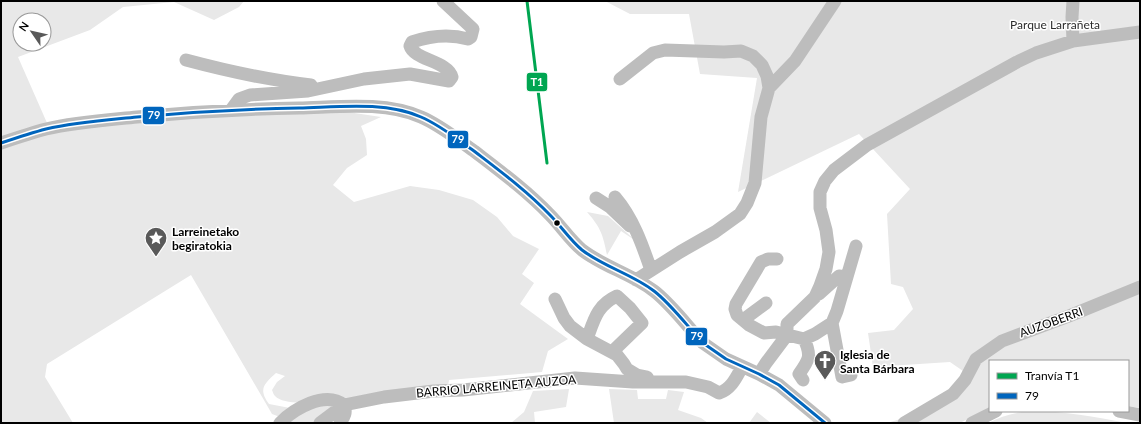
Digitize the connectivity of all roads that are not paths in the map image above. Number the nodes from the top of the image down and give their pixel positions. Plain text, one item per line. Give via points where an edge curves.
1 (443, 1) edge
2 (835, 1) edge
3 (1073, 1) edge
4 (1140, 32) edge
5 (1073, 41) junction
6 (186, 60) dead end
7 (620, 79) dead end
8 (330, 87) junction
9 (769, 88) junction
10 (231, 110) junction
11 (1, 143) edge
12 (615, 197) dead end
13 (596, 198) dead end
14 (637, 233) junction
15 (856, 246) dead end
16 (777, 259) dead end
17 (651, 270) junction
18 (847, 277) junction
19 (636, 280) junction
20 (1140, 287) edge
21 (815, 297) junction
22 (555, 299) dead end
23 (766, 303) dead end
24 (743, 320) junction
25 (832, 323) junction
26 (787, 335) junction
27 (587, 339) junction
28 (804, 339) junction
29 (612, 352) junction
30 (742, 367) junction
31 (759, 374) junction
32 (851, 375) dead end
33 (804, 380) dead end
34 (650, 382) junction
35 (344, 405) junction
36 (994, 412) edge
37 (1124, 412) edge
38 (1140, 415) edge
39 (280, 423) edge
40 (320, 423) edge
41 (340, 423) edge
42 (826, 423) edge
43 (904, 423) edge
44 (972, 423) edge

1 - 8 street via 473,29 471,37 468,39 446,35 418,40 410,46 418,54 449,70 452,77 449,81 410,74 364,79
2 - 9 street via 795,61
3 - 5 street
4 - 5 street
5 - 21 street via 1017,62 874,141 834,170 825,180 820,192 820,208 829,252
6 - 8 street via 290,83
7 - 9 street via 653,53 665,50 741,51 754,56 762,64 768,76
8 - 10 street via 250,95 239,100
9 - 17 street via 761,117 755,183 747,204 740,214 715,232
10 - 11 street via 78,123
10 - 19 street via 368,107 391,108 421,117 455,137 526,192 583,251
12 - 14 street via 623,206
13 - 14 street via 610,207
14 - 17 street
15 - 18 street
16 - 24 street via 761,262 751,271 735,310
17 - 19 street
18 - 21 street via 839,276
18 - 25 street
19 - 30 street via 655,292 703,343
20 - 43 street, AUZOBERRI via 1002,340 973,364 965,380 953,394
21 - 26 street via 788,324
22 - 27 street, BARRIO LARREINETA AUZOA via 570,326
23 - 24 street
24 - 26 street via 764,334 776,332
25 - 28 street
25 - 32 street via 842,376
26 - 28 street
26 - 31 street
27 - 29 street, BARRIO LARREINETA AUZOA
27 - 29 street via 601,306 617,296 642,323
28 - 33 street via 809,349 809,358 799,374
29 - 34 street, BARRIO LARREINETA AUZOA via 627,369 647,377
30 - 31 street
30 - 34 street, BARRIO LARREINETA AUZOA via 727,390 719,393 708,387 686,382
31 - 42 street via 779,385
34 - 35 street, BARRIO LARREINETA AUZOA via 574,378 398,395
35 - 39 street via 328,399 312,403 289,414
35 - 40 street
35 - 41 street via 346,410
36 - 44 street
37 - 38 street

